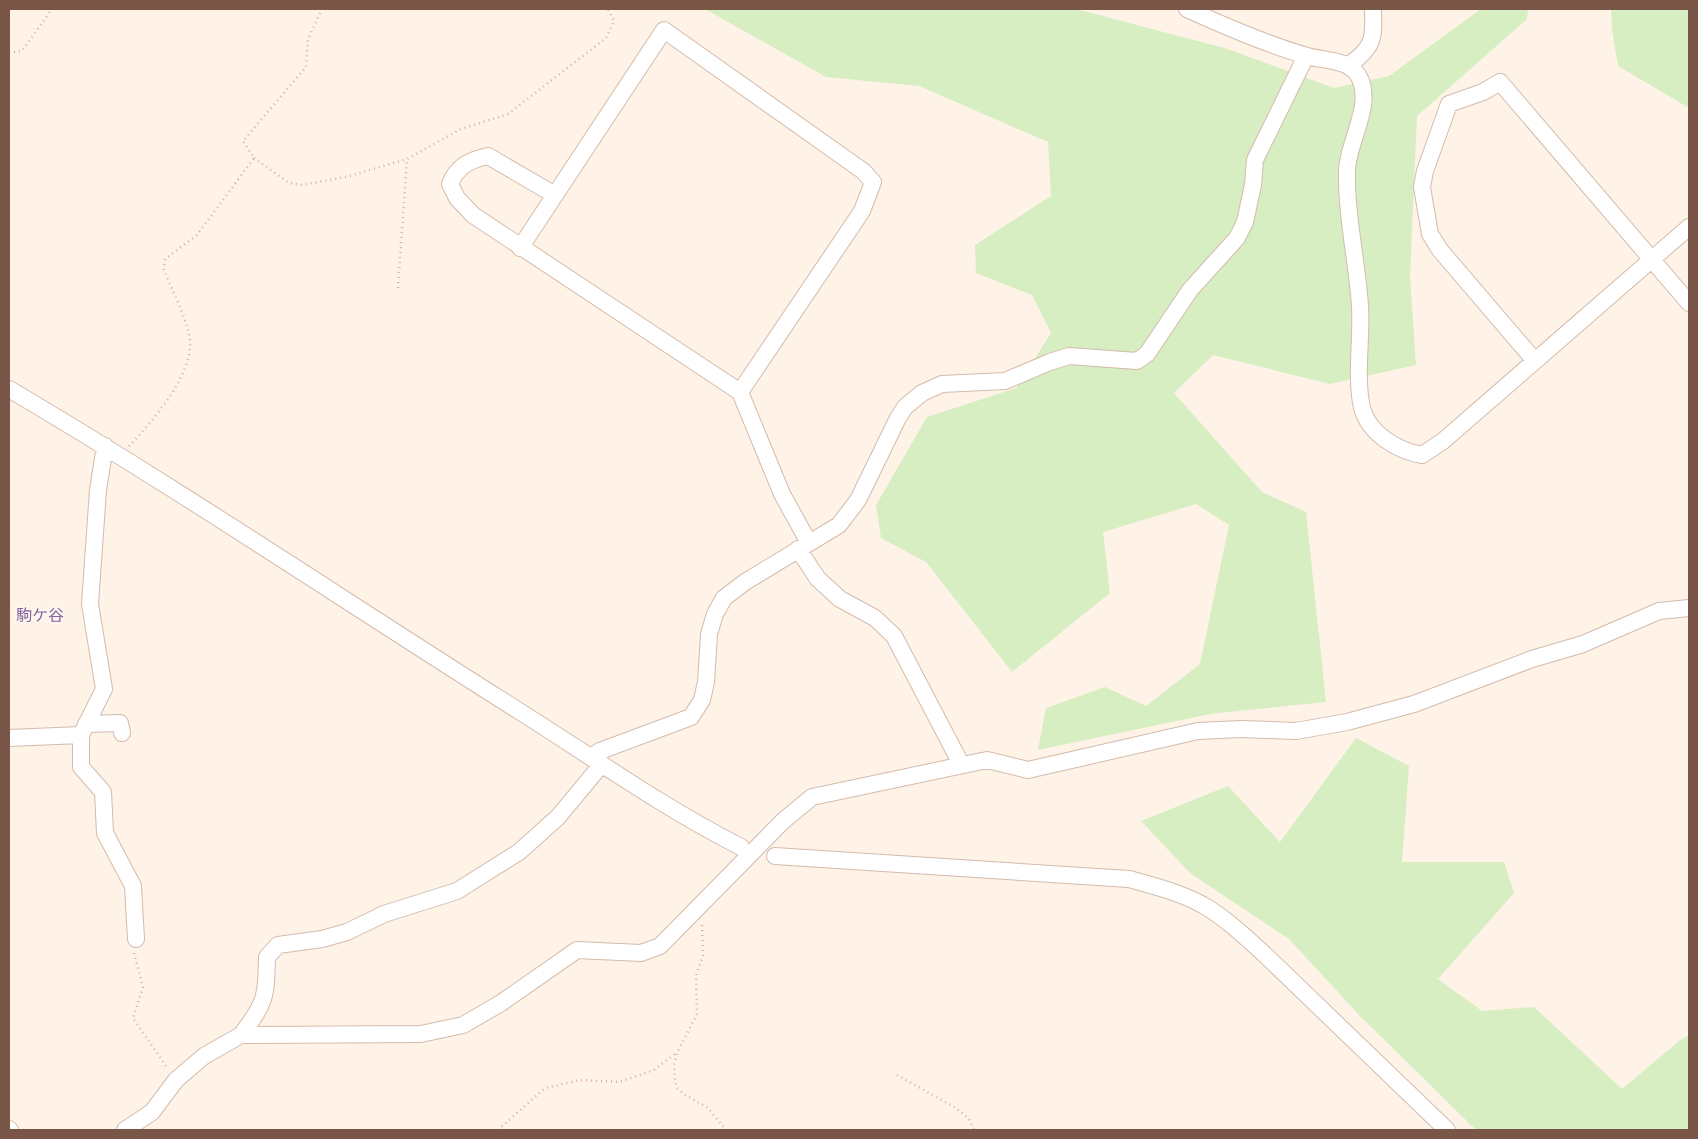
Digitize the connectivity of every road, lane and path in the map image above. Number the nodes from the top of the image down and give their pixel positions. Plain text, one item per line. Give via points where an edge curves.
1 (52, 9) edge
2 (322, 9) edge
3 (608, 9) edge
4 (1187, 9) edge
5 (1372, 9) edge
6 (9, 53) edge
7 (1306, 56) junction
8 (1349, 65) junction
9 (254, 158) junction
10 (407, 158) junction
11 (555, 195) junction
12 (1689, 227) edge
13 (520, 248) junction
14 (1653, 259) junction
15 (398, 288) dead end
16 (1689, 303) edge
17 (1536, 361) junction
18 (9, 388) edge
19 (740, 392) junction
20 (105, 446) junction
21 (120, 456) junction
22 (803, 546) junction
23 (1689, 608) edge
24 (84, 730) junction
25 (122, 733) dead end
26 (9, 738) edge
27 (597, 761) junction
28 (961, 764) junction
29 (741, 847) dead end
30 (775, 856) dead end
31 (694, 911) junction
32 (136, 939) joint
33 (241, 1035) junction
34 (677, 1053) junction
35 (897, 1075) dead end
36 (176, 1080) junction
37 (125, 1130) edge
38 (498, 1130) edge
39 (726, 1130) edge
40 (974, 1130) edge
41 (1447, 1130) edge

1 - 6 path via 22,51
2 - 9 path via 308,39 306,67 244,141
3 - 10 path via 614,21 606,38 508,114 461,129
4 - 7 street
5 - 8 street via 1374,34 1365,53
7 - 8 street
7 - 22 street via 1255,160 1254,186 1237,238 1190,290 1147,354 1137,361 1069,356 1005,382 942,384 922,393 898,418 849,514 839,525
8 - 17 street via 1358,76 1364,109 1350,146 1347,169 1350,235 1360,305 1362,409 1376,432 1387,442 1409,453 1422,455 1443,441
9 - 10 path via 289,184 301,185 346,177
9 - 21 path via 197,235 165,258 164,270 190,335 190,356 168,400
10 - 15 path
11 - 13 street
11 - 13 street via 488,156 470,160 454,173 450,184 457,198 473,215
11 - 19 street via 664,30 874,182 862,211
12 - 14 street
13 - 19 street
14 - 16 street
14 - 17 street
14 - 17 street via 1500,82 1449,104 1422,187 1430,234 1440,250
18 - 20 street
19 - 22 street
20 - 21 street
20 - 24 street via 98,490 90,604 104,689
21 - 27 street
22 - 27 street via 724,598 709,634 702,700 691,717 600,751
22 - 28 street via 818,579 840,599 875,618 894,636
23 - 28 street via 1659,610 1583,644 1532,659 1414,704 1347,722 1296,732 1198,731 1028,770 987,760
24 - 25 street via 120,723
24 - 26 street
24 - 32 street via 82,767 104,792 105,833 133,886
27 - 29 street
27 - 33 street via 558,817 518,852 456,891 384,914 347,932 278,945 267,957 267,991 261,1006
28 - 31 street via 812,797 783,821
30 - 41 street via 1120,879 1170,890 1203,905 1230,924
31 - 33 street via 660,946 641,953 577,950 501,1003 463,1024 421,1034
31 - 34 path via 702,923 703,935 703,956 696,975 697,1014
32 - 36 path via 134,956 143,987 133,1018
33 - 36 street via 204,1056
34 - 38 path via 654,1070 619,1082 580,1080 545,1088
34 - 39 path via 674,1066 677,1088 708,1108
35 - 40 path via 956,1108 969,1118
36 - 37 street via 152,1112

